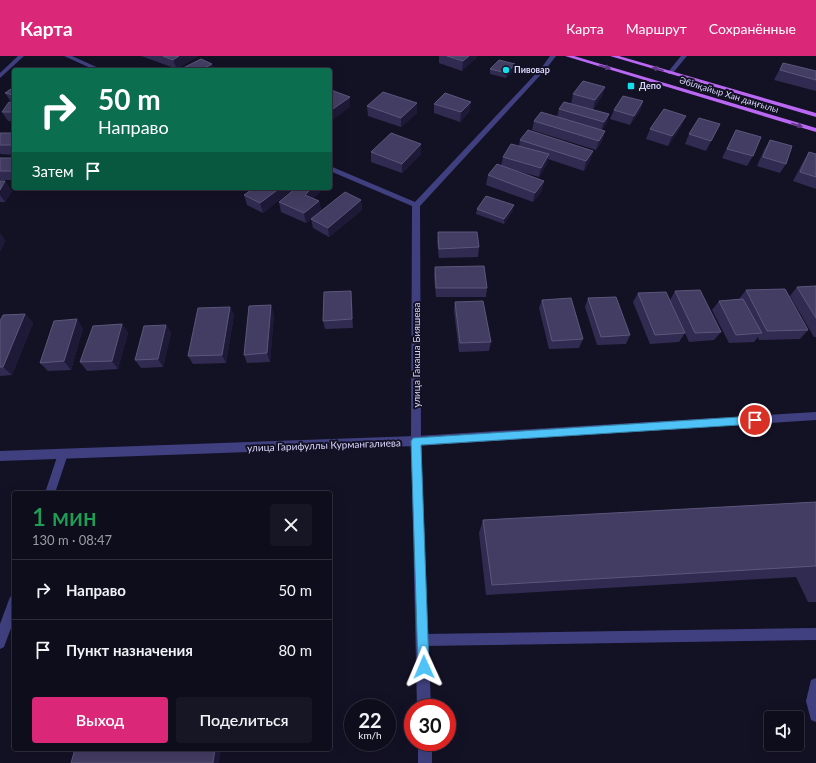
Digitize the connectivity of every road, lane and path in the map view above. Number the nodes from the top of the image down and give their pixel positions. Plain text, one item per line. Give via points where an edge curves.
1 (21, 56) edge
2 (67, 56) edge
3 (553, 56) edge
4 (568, 56) edge
5 (613, 56) edge
6 (684, 56) edge
7 (95, 68) edge
8 (670, 73) junction
9 (0, 76) edge
10 (816, 115) edge
11 (816, 130) edge
12 (332, 169) edge
13 (416, 204) junction
14 (816, 416) edge
15 (416, 441) junction
16 (63, 454) junction
17 (0, 456) edge
18 (51, 491) edge
19 (12, 607) edge
20 (816, 634) edge
21 (423, 640) junction
22 (0, 643) edge
23 (816, 685) edge
24 (424, 699) edge
25 (816, 715) edge
26 (425, 751) edge
27 (425, 763) edge

1 - 9 street
2 - 7 street
3 - 13 street
4 -> 11 main road, Әбілқайыр Хан даңғылы
8 -> 5 main road, Әбілқайыр Хан даңғылы
6 - 8 street
8 - 10 main road, Әбілқайыр Хан даңғылы
12 - 13 street
13 - 15 street, улица Гакаша Бияшева
14 - 15 street, улица Гарифуллы Курмангалиева
15 - 16 street, улица Гарифуллы Курмангалиева
15 - 21 street, улица Гакаша Бияшева
16 - 17 street, улица Гарифуллы Курмангалиева
16 - 18 street
19 - 22 street
20 - 21 street
21 - 24 street, улица Гакаша Бияшева
23 - 25 street via 813,701
26 - 27 street

